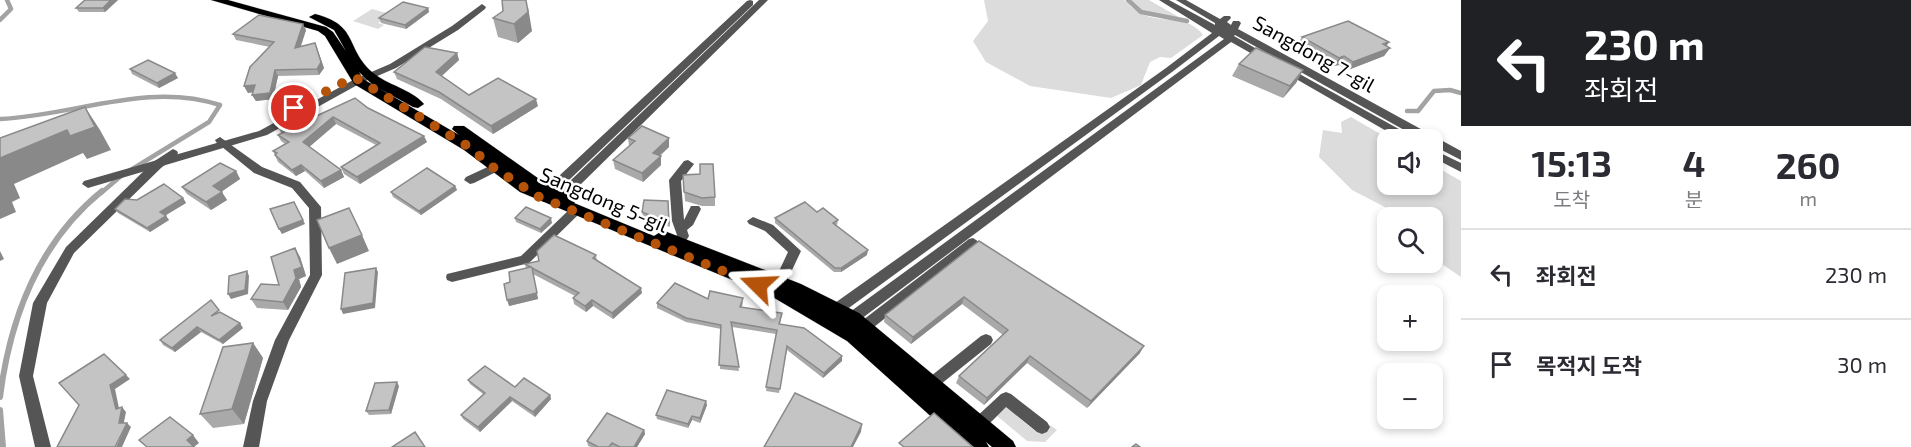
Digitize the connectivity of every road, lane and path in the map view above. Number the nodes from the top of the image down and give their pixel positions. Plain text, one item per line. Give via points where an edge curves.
1 (216, 0) edge
2 (248, 0) edge
3 (753, 0) edge
4 (764, 0) edge
5 (1163, 0) edge
6 (1180, 0) edge
7 (478, 6) dead end
8 (1227, 27) junction
9 (362, 77) junction
10 (1393, 129) edge
11 (1412, 129) edge
12 (222, 143) junction
13 (1443, 146) edge
14 (1461, 156) edge
15 (1443, 158) edge
16 (154, 162) junction
17 (688, 164) dead end
18 (494, 168) junction
19 (1461, 168) edge
20 (131, 169) junction
21 (470, 180) dead end
22 (555, 198) junction
23 (695, 210) dead end
24 (574, 211) junction
25 (753, 221) dead end
26 (680, 235) junction
27 (973, 242) edge
28 (452, 277) dead end
29 (780, 282) junction
30 (837, 309) junction
31 (825, 318) junction
32 (859, 322) junction
33 (840, 327) junction
34 (986, 340) dead end
35 (931, 384) junction
36 (979, 424) junction
37 (1042, 427) dead end
38 (43, 447) edge
39 (251, 447) edge
40 (979, 447) edge
41 (1006, 447) edge

1 - 9 main road, Sangdong 5-gil via 322,29
2 - 9 main road via 342,29
3 - 22 street
4 - 22 street
5 - 8 street
6 - 8 street, Sangdong 7-gil
7 - 9 street via 455,28
8 - 10 street
8 - 11 street, Sangdong 7-gil
8 - 30 street
8 - 32 street
9 - 12 street via 263,133
9 - 18 main road, Sangdong 5-gil via 469,147
9 - 22 main road, Sangdong 5-gil via 478,141
12 - 16 street
12 - 16 street via 173,153
12 - 39 street via 258,170 296,185 315,207 316,275 282,339 260,400
13 - 14 street, Sangdong 7-gil
15 - 19 street
16 - 20 street
16 - 38 street via 70,250 40,303 26,375
17 - 26 street via 675,180
18 - 21 street
18 - 22 main road, Sangdong 5-gil
20 - 20 street via 89,179 112,178
22 - 24 main road, Sangdong 5-gil
22 - 26 main road, Sangdong 5-gil
23 - 26 street
24 - 28 street via 525,260
24 - 31 main road, Sangdong 5-gil via 777,292
25 - 29 street via 769,228 795,251
26 - 29 main road, Sangdong 5-gil
27 - 32 street
29 - 30 main road, Sangdong 5-gil
30 - 31 street
30 - 32 main road, Sangdong 5-gil
31 - 33 main road, Sangdong 5-gil
32 - 33 street
32 - 35 main road, Sangdong 5-gil
33 - 40 main road, Sangdong 5-gil
34 - 35 street
35 - 36 main road, Sangdong 5-gil
36 - 37 street via 1006,398
36 - 41 main road, Sangdong 5-gil

